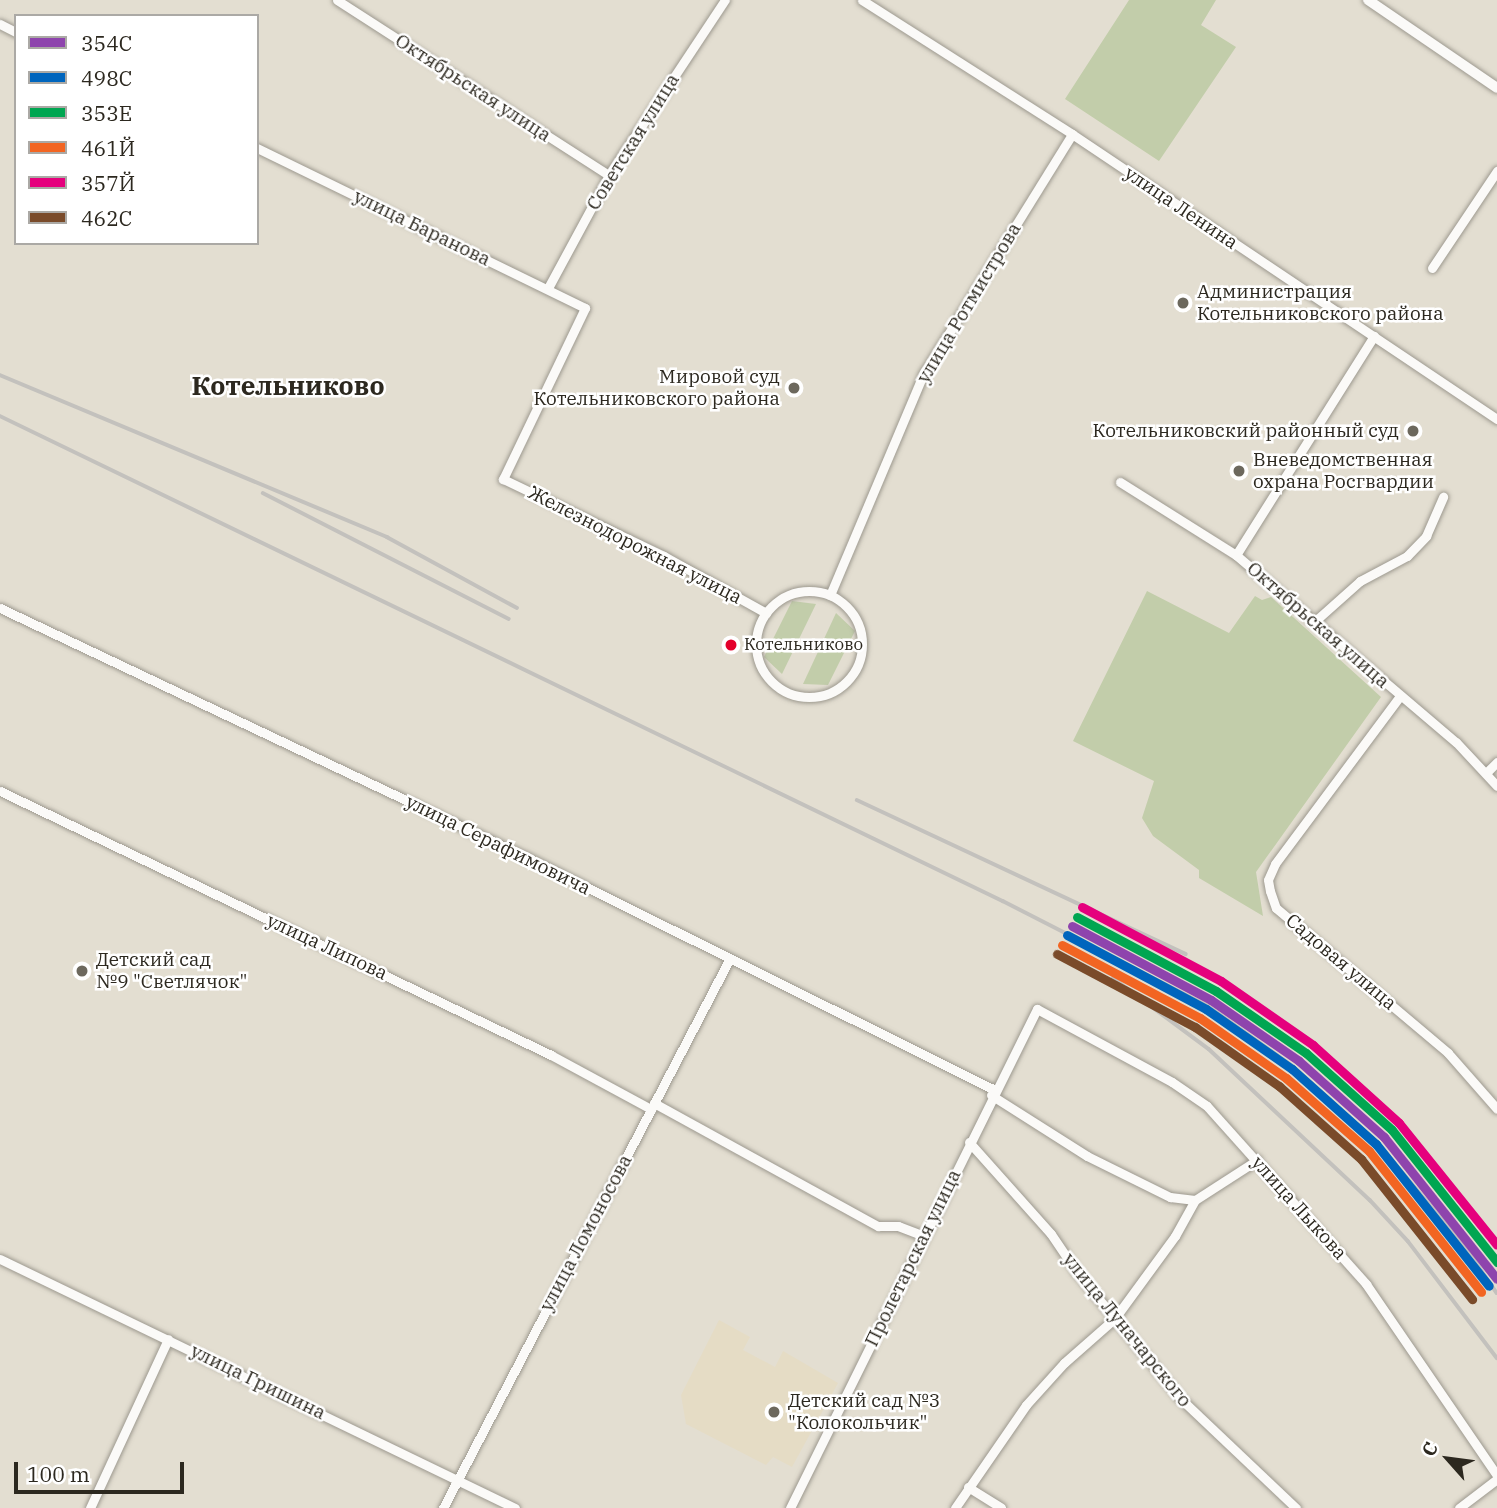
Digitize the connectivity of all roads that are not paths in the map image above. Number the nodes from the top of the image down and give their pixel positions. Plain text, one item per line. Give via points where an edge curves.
1 (337, 0) edge
2 (725, 0) edge
3 (862, 0) edge
4 (1368, 0) edge
5 (1497, 88) edge
6 (1072, 134) junction
7 (259, 149) edge
8 (1497, 171) edge
9 (609, 176) junction
10 (1432, 268) dead end
11 (548, 288) junction
12 (1374, 336) junction
13 (1497, 419) edge
14 (503, 479) joint
15 (1120, 482) dead end
16 (1443, 497) dead end
17 (1236, 555) junction
18 (830, 595) junction
19 (0, 608) edge
20 (766, 613) junction
21 (1314, 622) junction
22 (1400, 696) junction
23 (1497, 762) edge
24 (1488, 772) junction
25 (1497, 786) edge
26 (0, 790) edge
27 (730, 958) junction
28 (1037, 1009) joint
29 (992, 1092) junction
30 (652, 1106) junction
31 (1497, 1109) edge
32 (969, 1142) junction
33 (1257, 1160) junction
34 (1195, 1200) junction
35 (924, 1236) junction
36 (0, 1259) edge
37 (1115, 1318) junction
38 (168, 1339) junction
39 (1497, 1477) edge
40 (457, 1479) junction
41 (968, 1487) junction
42 (90, 1508) edge
43 (443, 1508) edge
44 (515, 1508) edge
45 (790, 1508) edge
46 (955, 1508) edge
47 (1001, 1508) edge
48 (1296, 1508) edge
49 (1459, 1508) edge

1 - 9 street, Октябрьская улица
2 - 9 street, Советская улица
3 - 6 street, улица Ленина
4 - 5 street
6 - 12 street, улица Ленина
6 - 18 street, улица Ротмистрова via 924,373
7 - 11 street, улица Баранова
8 - 10 street
9 - 11 street, Советская улица
11 - 14 street, улица Баранова via 585,308
12 - 13 street, улица Ленина
12 - 17 street
14 - 20 street, Железнодорожная улица via 663,555
15 - 17 street, Октябрьская улица
16 - 21 street via 1426,536 1407,556 1360,581
17 - 21 street, Октябрьская улица
18 - 20 street via 800,592
18 - 20 street via 850,611 862,646 856,671 827,695 791,695 763,671 757,636
19 - 27 street, улица Серафимовича
21 - 22 street, Октябрьская улица
22 - 24 street, Октябрьская улица
22 - 31 street, Садовая улица via 1275,864 1268,880 1270,891 1276,908 1448,1053
23 - 24 street
24 - 25 street, Октябрьская улица
26 - 30 street, улица Липова
27 - 29 street, улица Серафимовича
27 - 30 street, улица Ломоносова
28 - 29 street, Пролетарская улица
28 - 33 street, улица Лыкова via 1198,1098
29 - 32 street, Пролетарская улица
29 - 34 street, улица Серафимовича via 1087,1156 1170,1197
30 - 35 street, улица Липова via 878,1226 898,1226
30 - 40 street, улица Ломоносова
32 - 35 street, Пролетарская улица
32 - 37 street, улица Луначарского via 1051,1234
33 - 34 street
33 - 39 street, улица Лыкова via 1366,1284
34 - 37 street via 1175,1236
35 - 45 street, Пролетарская улица
36 - 38 street, улица Гришина
37 - 41 street via 1026,1405
37 - 48 street, улица Луначарского via 1180,1398
38 - 40 street, улица Гришина
38 - 42 street
39 - 49 street
40 - 43 street, улица Ломоносова
40 - 44 street, улица Гришина
41 - 46 street
41 - 47 street

